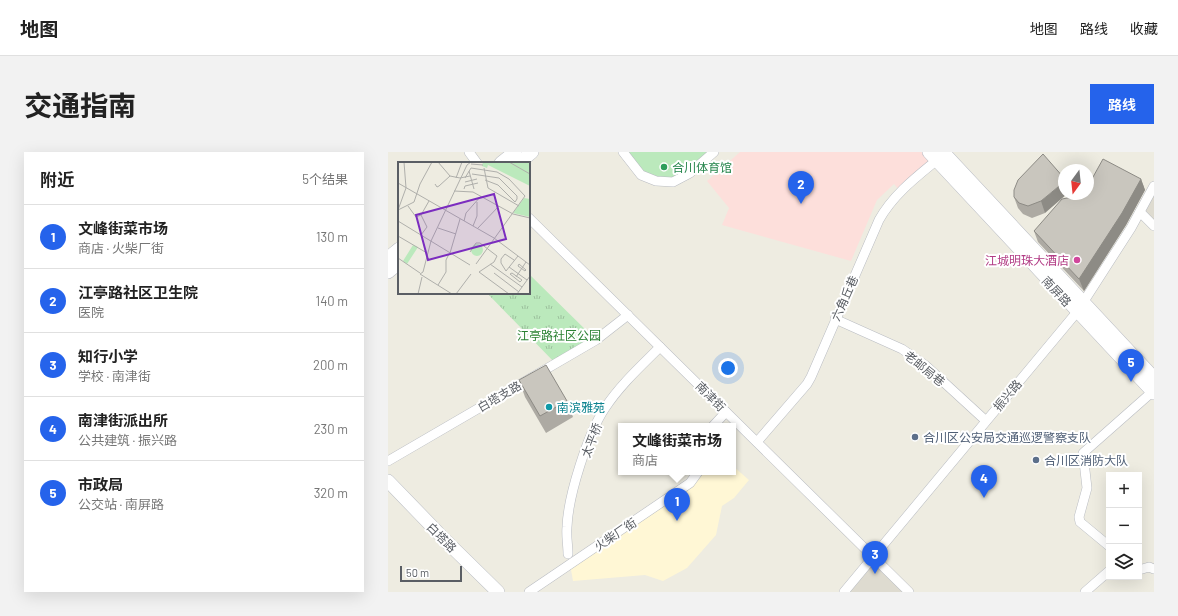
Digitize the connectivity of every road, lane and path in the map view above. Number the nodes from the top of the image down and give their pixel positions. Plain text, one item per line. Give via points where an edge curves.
1 (469, 152) edge
2 (514, 152) edge
3 (532, 152) edge
4 (623, 152) edge
5 (714, 152) edge
6 (940, 154) edge
7 (476, 162) edge
8 (502, 162) edge
9 (520, 162) edge
10 (1154, 186) edge
11 (1140, 212) junction
12 (530, 219) edge
13 (1154, 226) edge
14 (398, 250) edge
15 (388, 258) edge
16 (398, 264) edge
17 (388, 272) edge
18 (1080, 308) junction
19 (628, 315) junction
20 (835, 319) junction
21 (660, 347) junction
22 (1154, 378) edge
23 (1153, 392) edge
24 (726, 412) junction
25 (985, 420) junction
26 (716, 423) edge
27 (757, 442) junction
28 (388, 461) edge
29 (696, 475) edge
30 (388, 481) edge
31 (388, 493) edge
32 (1107, 544) edge
33 (568, 554) dead end
34 (873, 556) junction
35 (1142, 569) edge
36 (1154, 569) edge
37 (1106, 575) edge
38 (486, 592) edge
39 (498, 592) edge
40 (529, 592) edge
41 (844, 592) edge
42 (909, 592) edge
43 (1085, 592) edge

1 - 7 street
2 - 8 main road
3 - 9 main road
4 - 5 street via 641,175 656,181 673,182 690,173
6 - 18 main road, 南屏路
6 - 20 street, 六角丘巷 via 887,205
10 - 11 street, 振兴路
11 - 13 street
11 - 18 street, 振兴路
12 - 19 street, 南津街
14 - 15 main road
16 - 17 main road
18 - 22 main road, 南屏路
18 - 23 main road, 南屏路
18 - 25 street, 振兴路
19 - 21 street, 南津街
19 - 28 street, 白塔支路 via 596,340
20 - 25 street, 老邮局巷 via 902,349 925,365
20 - 27 street, 六角丘巷 via 807,384
21 - 24 street, 南津街
21 - 33 street, 太平桥 via 619,389 596,425 569,506
23 - 32 street via 1083,453 1087,488 1080,522
24 - 26 street
24 - 27 street, 南津街
25 - 34 street, 振兴路
27 - 34 street, 南津街
29 - 40 street, 火柴厂街 via 690,483
30 - 39 main road, 白塔路
31 - 38 main road, 白塔路
34 - 41 street, 振兴路
34 - 42 street, 南津街
35 - 36 street via 1149,567
37 - 43 street

